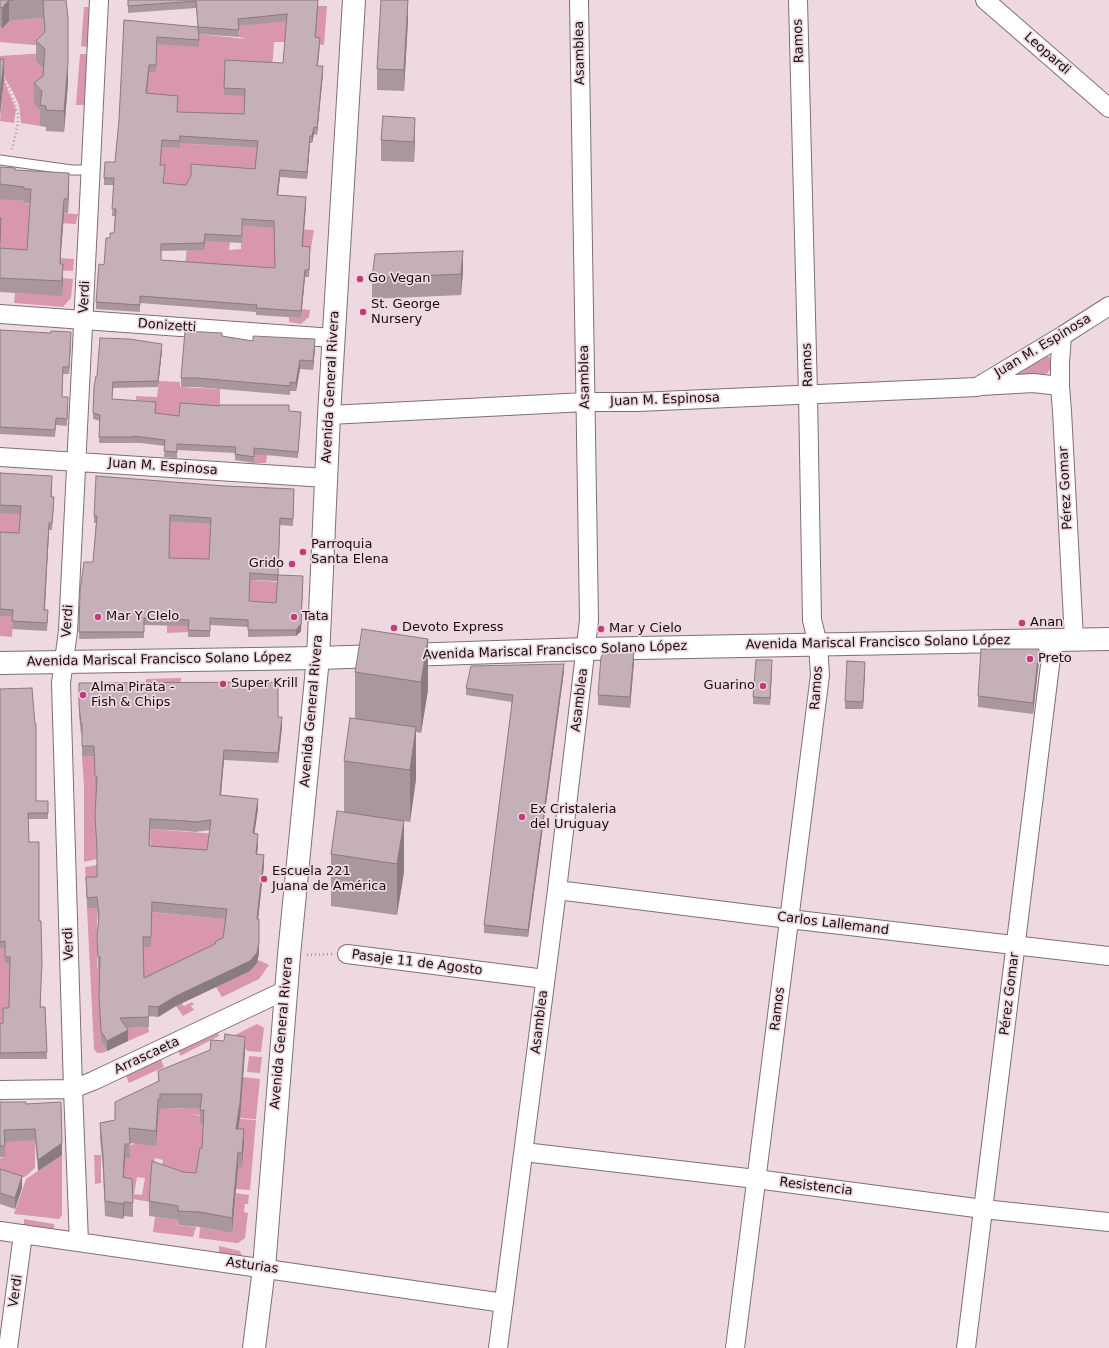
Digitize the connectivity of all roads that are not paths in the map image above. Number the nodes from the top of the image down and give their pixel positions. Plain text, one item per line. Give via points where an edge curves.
1 (99, 0) edge
2 (354, 0) edge
3 (579, 0) edge
4 (798, 0) edge
5 (985, 0) edge
6 (1109, 108) edge
7 (4, 161) edge
8 (91, 170) junction
9 (1109, 306) edge
10 (0, 314) edge
11 (84, 321) junction
12 (1062, 336) junction
13 (333, 338) junction
14 (1060, 386) junction
15 (977, 387) junction
16 (808, 394) junction
17 (586, 402) junction
18 (329, 415) junction
19 (0, 457) edge
20 (76, 462) junction
21 (326, 478) junction
22 (1109, 639) edge
23 (1064, 640) junction
24 (818, 644) junction
25 (586, 649) junction
26 (318, 658) junction
27 (64, 661) junction
28 (0, 663) edge
29 (557, 890) junction
30 (789, 919) junction
31 (1016, 946) junction
32 (347, 954) road end
33 (1109, 956) edge
34 (545, 979) junction
35 (286, 990) junction
36 (73, 1089) junction
37 (0, 1090) edge
38 (524, 1152) junction
39 (756, 1179) junction
40 (983, 1209) junction
41 (1109, 1222) edge
42 (0, 1231) edge
43 (24, 1234) junction
44 (79, 1242) junction
45 (264, 1268) junction
46 (504, 1303) junction
47 (8, 1348) edge
48 (254, 1348) edge
49 (498, 1348) edge
50 (735, 1348) edge
51 (966, 1348) edge

1 - 8 street, Verdi
2 - 13 main road, Avenida General Rivera
3 - 17 street, Asamblea
4 - 16 street, Ramos
5 - 6 street, Leopardi
7 - 8 lane
8 - 11 street, Verdi
9 - 12 street, Juan M. Espinosa
10 - 11 street, Donizetti
11 - 13 street, Donizetti
11 - 20 street, Verdi
12 - 14 street, Pérez Gomar
12 - 15 street, Juan M. Espinosa
13 - 18 main road, Avenida General Rivera
14 - 15 street, Juan M. Espinosa via 1033,383
14 - 23 street, Pérez Gomar
15 - 16 street, Juan M. Espinosa
16 - 17 street, Juan M. Espinosa
16 - 24 street, Ramos via 812,620
17 - 18 street, Juan M. Espinosa
17 - 25 street, Asamblea via 589,620
18 - 21 main road, Avenida General Rivera
19 - 20 street, Juan M. Espinosa
20 - 21 street, Juan M. Espinosa
20 - 27 street, Verdi via 68,631
21 - 26 main road, Avenida General Rivera
22 - 23 main road, Avenida Mariscal Francisco Solano López
23 - 24 main road, Avenida Mariscal Francisco Solano López
23 - 31 street, Pérez Gomar
24 - 25 main road, Avenida Mariscal Francisco Solano López
24 - 30 street, Ramos via 820,675
25 - 26 main road, Avenida Mariscal Francisco Solano López
25 - 29 street, Asamblea
26 - 27 main road, Avenida Mariscal Francisco Solano López
26 - 35 main road, Avenida General Rivera
27 - 28 main road, Avenida Mariscal Francisco Solano López
27 - 36 street, Verdi via 61,683
29 - 30 street, Carlos Lallemand
29 - 34 street, Asamblea
30 - 31 street, Carlos Lallemand
30 - 39 street, Ramos
31 - 33 street, Carlos Lallemand
31 - 40 street, Pérez Gomar
32 - 34 street, Pasaje 11 de Agosto
34 - 38 street, Asamblea
35 - 36 street, Arrascaeta
35 - 45 main road, Avenida General Rivera
36 - 37 street, Arrascaeta
36 - 44 street, Verdi
38 - 39 street, Resistencia
38 - 46 street, Asamblea
39 - 40 street, Resistencia
39 - 50 street, Ramos
40 - 41 street, Resistencia
40 - 51 street, Pérez Gomar
42 - 43 street, Asturias
43 - 44 street, Asturias
43 - 47 street, Verdi
44 - 45 street, Asturias
45 - 46 street, Asturias
45 - 48 main road, Avenida General Rivera
46 - 49 street, Asamblea

